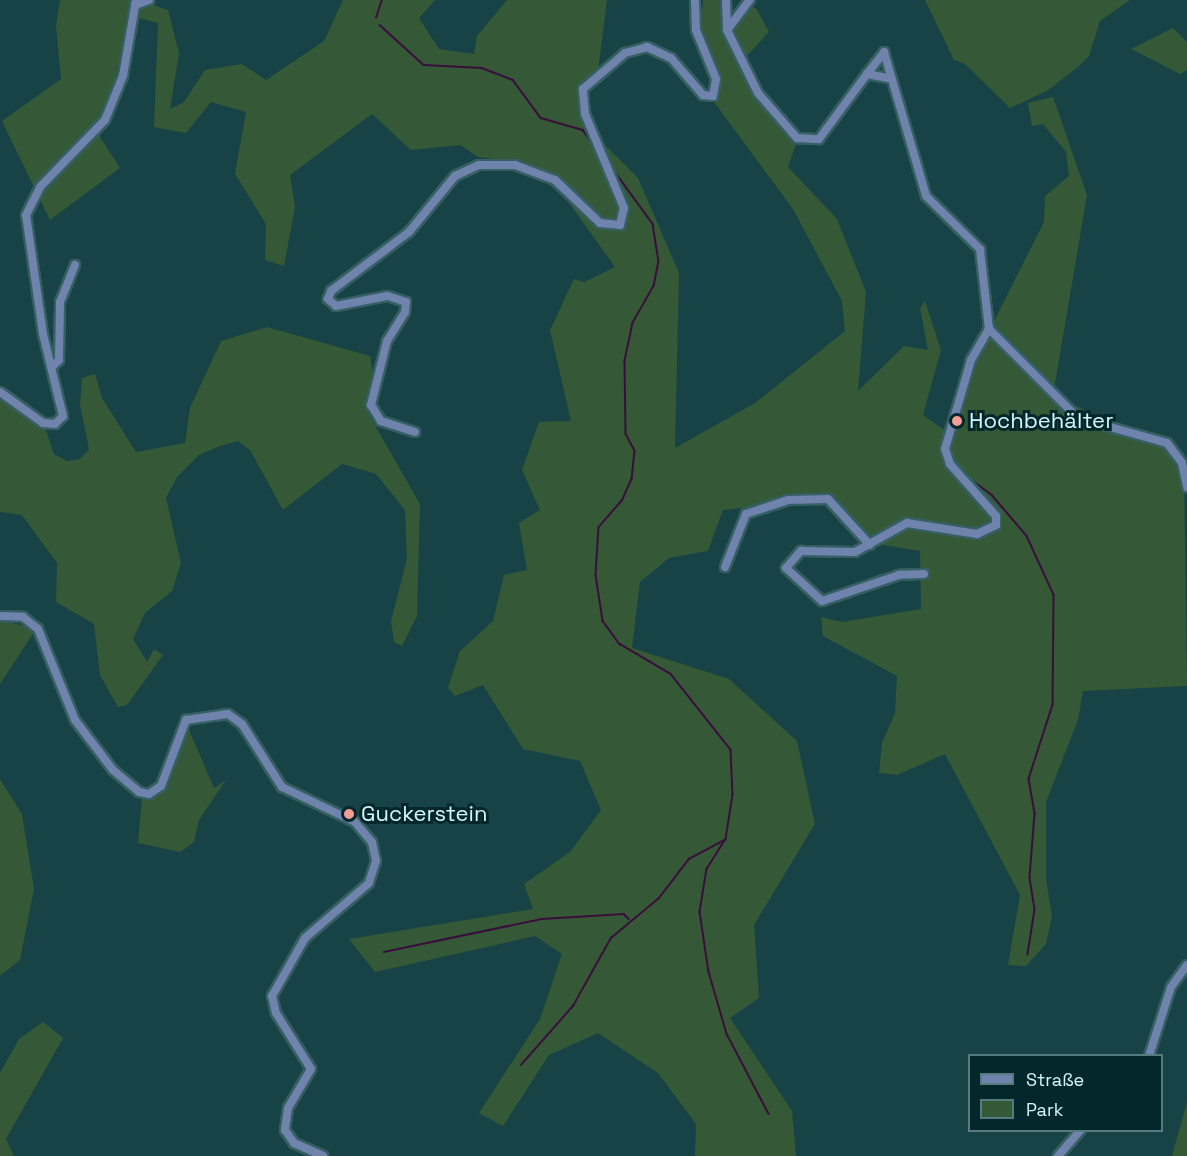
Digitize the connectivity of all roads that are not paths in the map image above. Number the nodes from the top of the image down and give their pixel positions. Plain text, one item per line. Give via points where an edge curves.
1 (149, 0) edge
2 (695, 0) edge
3 (726, 0) edge
4 (750, 0) edge
5 (136, 3) edge
6 (727, 30) junction
7 (867, 74) junction
8 (888, 78) junction
9 (75, 265) dead end
10 (989, 329) junction
11 (52, 367) junction
12 (0, 392) edge
13 (415, 432) dead end
14 (1187, 487) edge
15 (870, 544) junction
16 (725, 567) dead end
17 (924, 574) dead end
18 (0, 616) edge
19 (1187, 964) edge
20 (1150, 1054) edge
21 (1080, 1132) edge
22 (323, 1156) edge
23 (1058, 1156) edge

1 - 5 street
2 - 13 street via 696,30 716,79 712,96 703,95 671,58 647,47 625,53 583,89 585,114 624,208 622,222 614,227 600,223 567,188 507,164 460,172 409,232 329,293 336,306 387,296 405,302 405,312 387,341 371,405 381,421
3 - 6 street
4 - 6 street
5 - 11 street via 125,69 105,120 40,187 28,207 27,232
6 - 7 street via 767,107 804,141 823,134 838,107
7 - 8 street
7 - 8 street via 884,52
8 - 10 street via 929,201 980,249
9 - 11 street via 60,302 59,360
10 - 14 street via 1078,418 1167,443 1182,463
10 - 15 street via 971,360 945,449 950,464 996,516 996,525 977,534 907,523
11 - 12 street via 63,408 55,424 43,423
15 - 16 street via 828,499 788,500 746,513
15 - 17 street via 847,553 801,551 789,559 786,571 822,601 899,575
18 - 22 street via 23,617 38,629 75,720 133,788 149,794 161,786 186,720 228,714 239,720 282,787 355,822 372,842 376,861 369,884 305,938 272,996 276,1013 311,1069 288,1108 285,1130 294,1143
19 - 20 street via 1171,987
21 - 23 street

